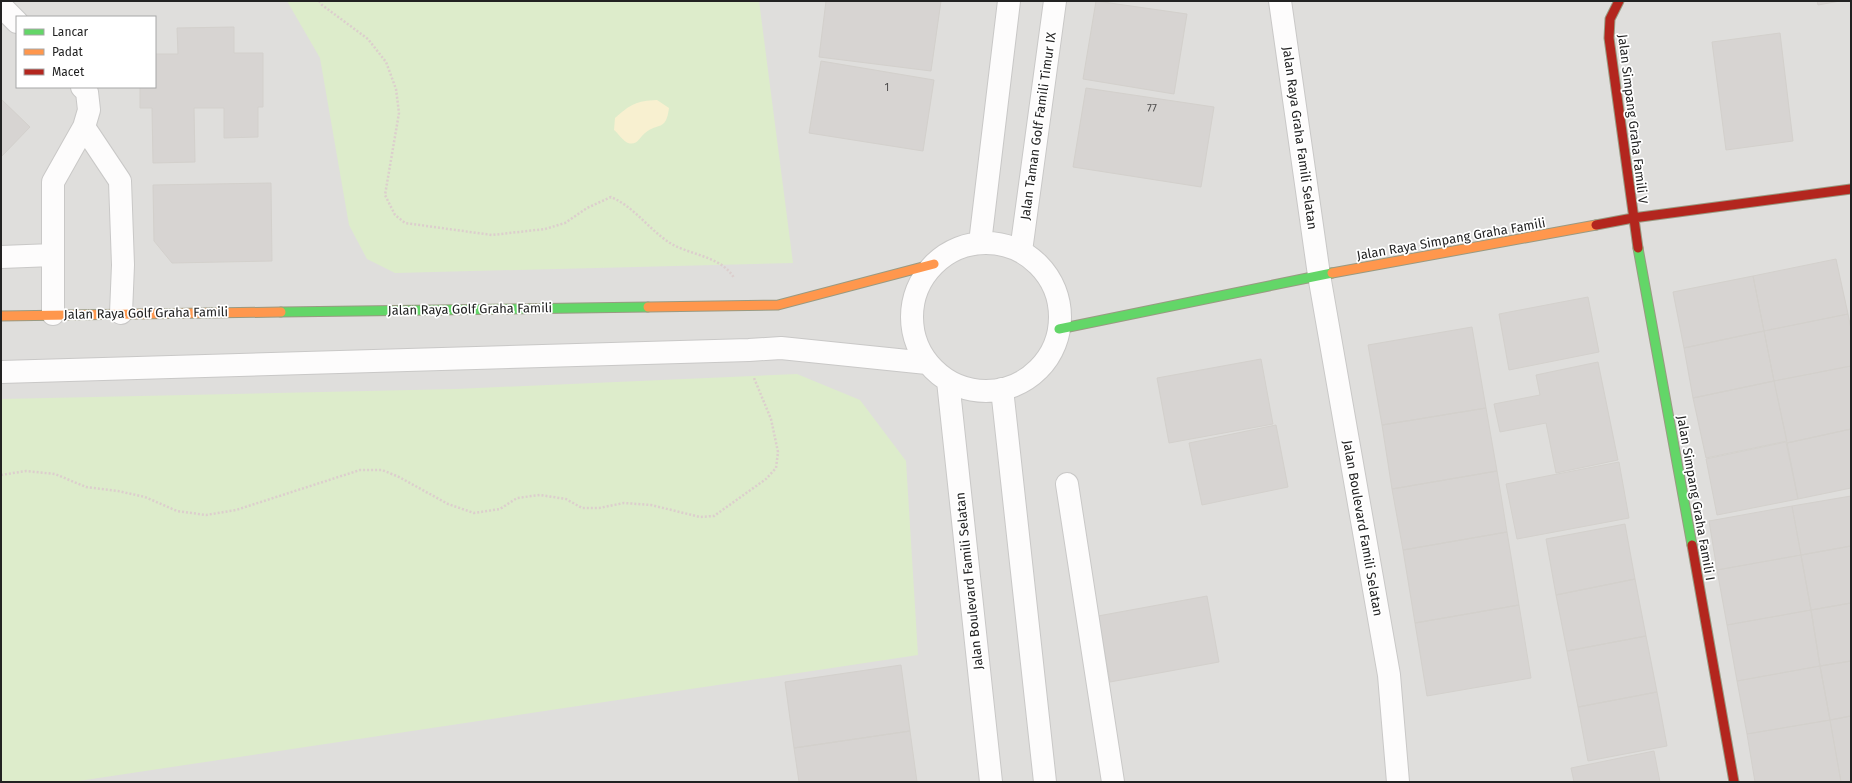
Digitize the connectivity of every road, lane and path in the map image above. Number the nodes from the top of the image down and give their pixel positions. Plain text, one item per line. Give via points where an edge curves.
1 (1009, 1) edge
2 (1056, 1) edge
3 (1280, 1) edge
4 (1619, 1) edge
5 (1, 6) edge
6 (16, 21) edge
7 (83, 88) edge
8 (84, 127) junction
9 (1851, 189) edge
10 (1633, 218) junction
11 (980, 243) junction
12 (1021, 251) junction
13 (53, 255) junction
14 (1, 256) edge
15 (934, 264) junction
16 (1319, 275) junction
17 (121, 313) junction
18 (53, 314) junction
19 (1, 316) edge
20 (1059, 329) junction
21 (927, 363) junction
22 (1, 372) edge
23 (948, 381) junction
24 (1002, 389) junction
25 (1067, 484) dead end
26 (991, 782) edge
27 (1046, 782) edge
28 (1113, 782) edge
29 (1398, 782) edge
30 (1734, 782) edge

1 - 11 street
2 - 12 street, Jalan Taman Golf Famili Timur IX
3 - 16 street, Jalan Raya Graha Famili Selatan
4 - 10 street, Jalan Simpang Graha Famili V via 1610,17 1609,38
5 - 6 street
7 - 8 street via 87,92 89,110
8 - 13 street via 53,182
8 - 17 street via 120,181 123,265
9 - 10 street, Jalan Raya Simpang Graha Famili
10 - 16 street, Jalan Raya Simpang Graha Famili
10 - 30 street, Jalan Simpang Graha Famili I
11 - 12 street via 1001,244
11 - 15 street via 963,246
12 - 20 street via 1040,265 1053,284 1060,306
13 - 14 street
13 - 18 street
15 - 17 street, Jalan Raya Golf Graha Famili via 778,305
15 - 21 street via 921,281 914,301 912,323 917,344
16 - 20 street, Jalan Raya Simpang Graha Famili
16 - 29 street, Jalan Boulevard Famili Selatan via 1388,675
17 - 18 street, Jalan Raya Golf Graha Famili
18 - 19 street, Jalan Raya Golf Graha Famili
20 - 24 street via 1052,350 1040,368 1022,382
21 - 22 street via 781,348
21 - 23 street
23 - 24 street via 965,388 983,391
23 - 26 street, Jalan Boulevard Famili Selatan
24 - 27 street
25 - 28 street

